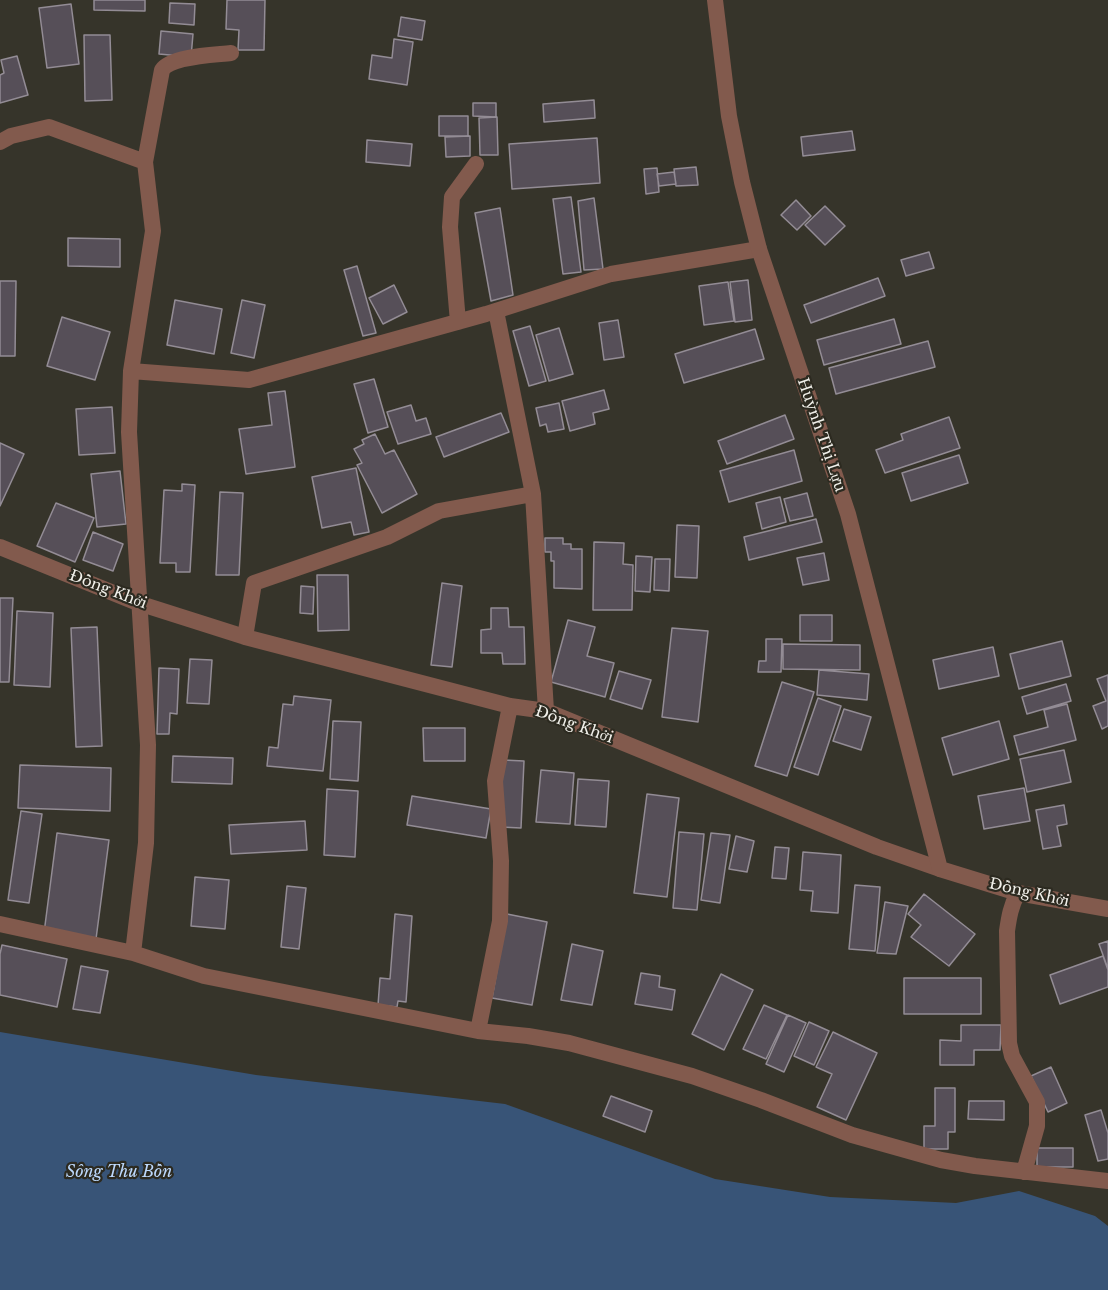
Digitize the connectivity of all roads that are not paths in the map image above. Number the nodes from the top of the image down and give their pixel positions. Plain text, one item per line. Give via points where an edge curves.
1 (715, 0) edge
2 (231, 53) dead end
3 (0, 142) edge
4 (145, 162) junction
5 (476, 164) dead end
6 (759, 249) junction
7 (496, 311) junction
8 (458, 322) junction
9 (131, 371) junction
10 (533, 494) junction
11 (0, 547) edge
12 (138, 603) junction
13 (245, 637) junction
14 (510, 706) junction
15 (546, 711) junction
16 (940, 869) junction
17 (1018, 893) junction
18 (1108, 909) edge
19 (0, 924) edge
20 (133, 953) junction
21 (478, 1031) junction
22 (1024, 1172) junction
23 (1108, 1181) edge

1 - 6 street, Huỳnh Thị Lựu via 729,116
2 - 4 street via 176,60 165,66
3 - 4 street via 49,127
4 - 9 street via 153,231
5 - 8 street via 452,198 450,227
6 - 7 street via 611,274
6 - 16 street, Huỳnh Thị Lựu via 848,514
7 - 8 street
7 - 10 street
8 - 9 street via 249,380
9 - 12 street via 129,432
10 - 13 street via 439,511 387,537 254,583
10 - 15 street
11 - 12 street, Đồng Khởi
12 - 13 street, Đồng Khởi
12 - 20 street via 148,745 146,843
13 - 14 street, Đồng Khởi
14 - 15 street, Đồng Khởi
14 - 21 street via 495,781 501,861 500,921
15 - 16 street, Đồng Khởi via 877,847
16 - 17 street, Đồng Khởi
17 - 18 street, Đồng Khởi
17 - 22 street via 1007,931 1009,1043 1037,1102 1037,1126
19 - 20 street
20 - 21 street via 204,975
21 - 22 street via 569,1043 692,1076 912,1153
22 - 23 street

